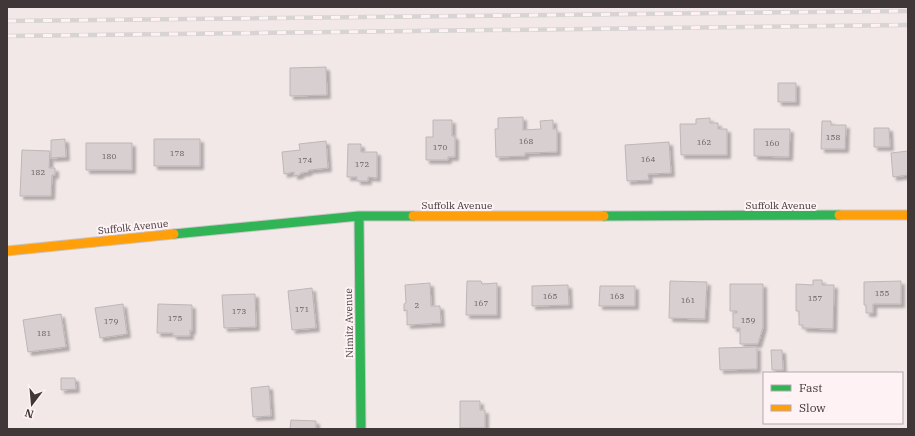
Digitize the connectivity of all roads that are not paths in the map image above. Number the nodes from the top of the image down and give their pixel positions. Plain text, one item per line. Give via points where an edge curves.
1 (908, 215) edge
2 (359, 216) junction
3 (7, 251) edge
4 (361, 429) edge

1 - 2 street, Suffolk Avenue
2 - 3 street, Suffolk Avenue
2 - 4 street, Nimitz Avenue

